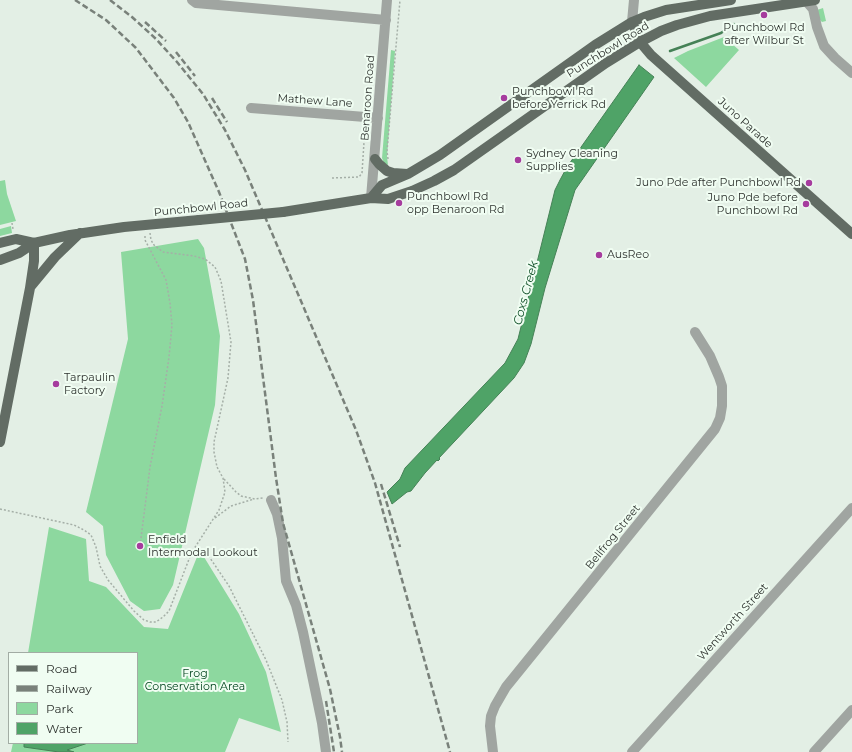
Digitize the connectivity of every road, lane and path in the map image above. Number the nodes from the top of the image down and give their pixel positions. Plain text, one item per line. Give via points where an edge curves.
1 (192, 0) edge
2 (388, 0) edge
3 (400, 0) edge
4 (634, 0) edge
5 (731, 0) edge
6 (810, 1) edge
7 (386, 20) junction
8 (632, 22) junction
9 (640, 42) junction
10 (852, 73) edge
11 (251, 108) dead end
12 (378, 118) junction
13 (366, 121) dead end
14 (375, 159) junction
15 (390, 162) dead end
16 (408, 174) junction
17 (332, 178) dead end
18 (372, 198) junction
19 (12, 223) dead end
20 (147, 225) junction
21 (14, 233) dead end
22 (80, 233) junction
23 (852, 234) edge
24 (0, 243) edge
25 (34, 243) junction
26 (0, 260) edge
27 (30, 288) junction
28 (695, 332) dead end
29 (0, 442) edge
30 (222, 478) junction
31 (254, 498) junction
32 (271, 500) joint
33 (852, 508) edge
34 (0, 509) edge
35 (213, 519) junction
36 (140, 546) dead end
37 (191, 554) junction
38 (852, 710) edge
39 (288, 742) dead end
40 (326, 752) edge
41 (493, 752) edge
42 (632, 752) edge
43 (814, 752) edge

1 - 7 street via 196,3
2 - 7 street, Benaroon Road
3 - 15 path via 387,151
4 - 8 street
5 - 8 main road, Punchbowl Road via 666,10
6 - 9 main road, Punchbowl Road via 710,16 677,25
6 - 10 street via 824,46
7 - 12 street, Benaroon Road
8 - 9 main road, Juno Parade
8 - 16 main road, Punchbowl Road via 594,45 440,155
9 - 18 main road, Punchbowl Road via 601,66 442,177 398,196 388,199
9 - 23 main road, Juno Parade via 651,55
11 - 12 street, Mathew Lane
12 - 14 street, Benaroon Road
13 - 17 path via 362,173 359,177
14 - 16 main road via 387,171
14 - 18 street, Benaroon Road
16 - 18 main road, Punchbowl Road via 382,186
18 - 20 main road, Punchbowl Road, bridge via 283,212
19 - 21 path
20 - 22 main road, Punchbowl Road
20 - 30 path via 151,240 159,249 169,254 205,259 215,267 221,281 231,342 228,378 214,442 217,467
20 - 36 path via 145,240 166,280 172,324
22 - 25 main road, Punchbowl Road
22 - 27 main road via 55,257
24 - 25 main road, Punchbowl Road via 16,239
25 - 26 main road, Punchbowl Road via 19,253
25 - 27 main road
27 - 29 main road
28 - 41 street, Bellfrog Street via 719,377 722,406 715,429 506,686 491,716
30 - 31 path via 241,496
30 - 35 path via 224,498
31 - 32 path
31 - 35 path via 231,506
32 - 40 street via 282,538 286,581 296,605 306,643
33 - 42 street, Wentworth Street
34 - 37 path via 74,525 84,530 96,547 100,566 108,580 134,611 150,622 156,622 169,611
35 - 37 path
37 - 39 path via 199,550 204,552 229,586 266,660 282,700
38 - 43 street

